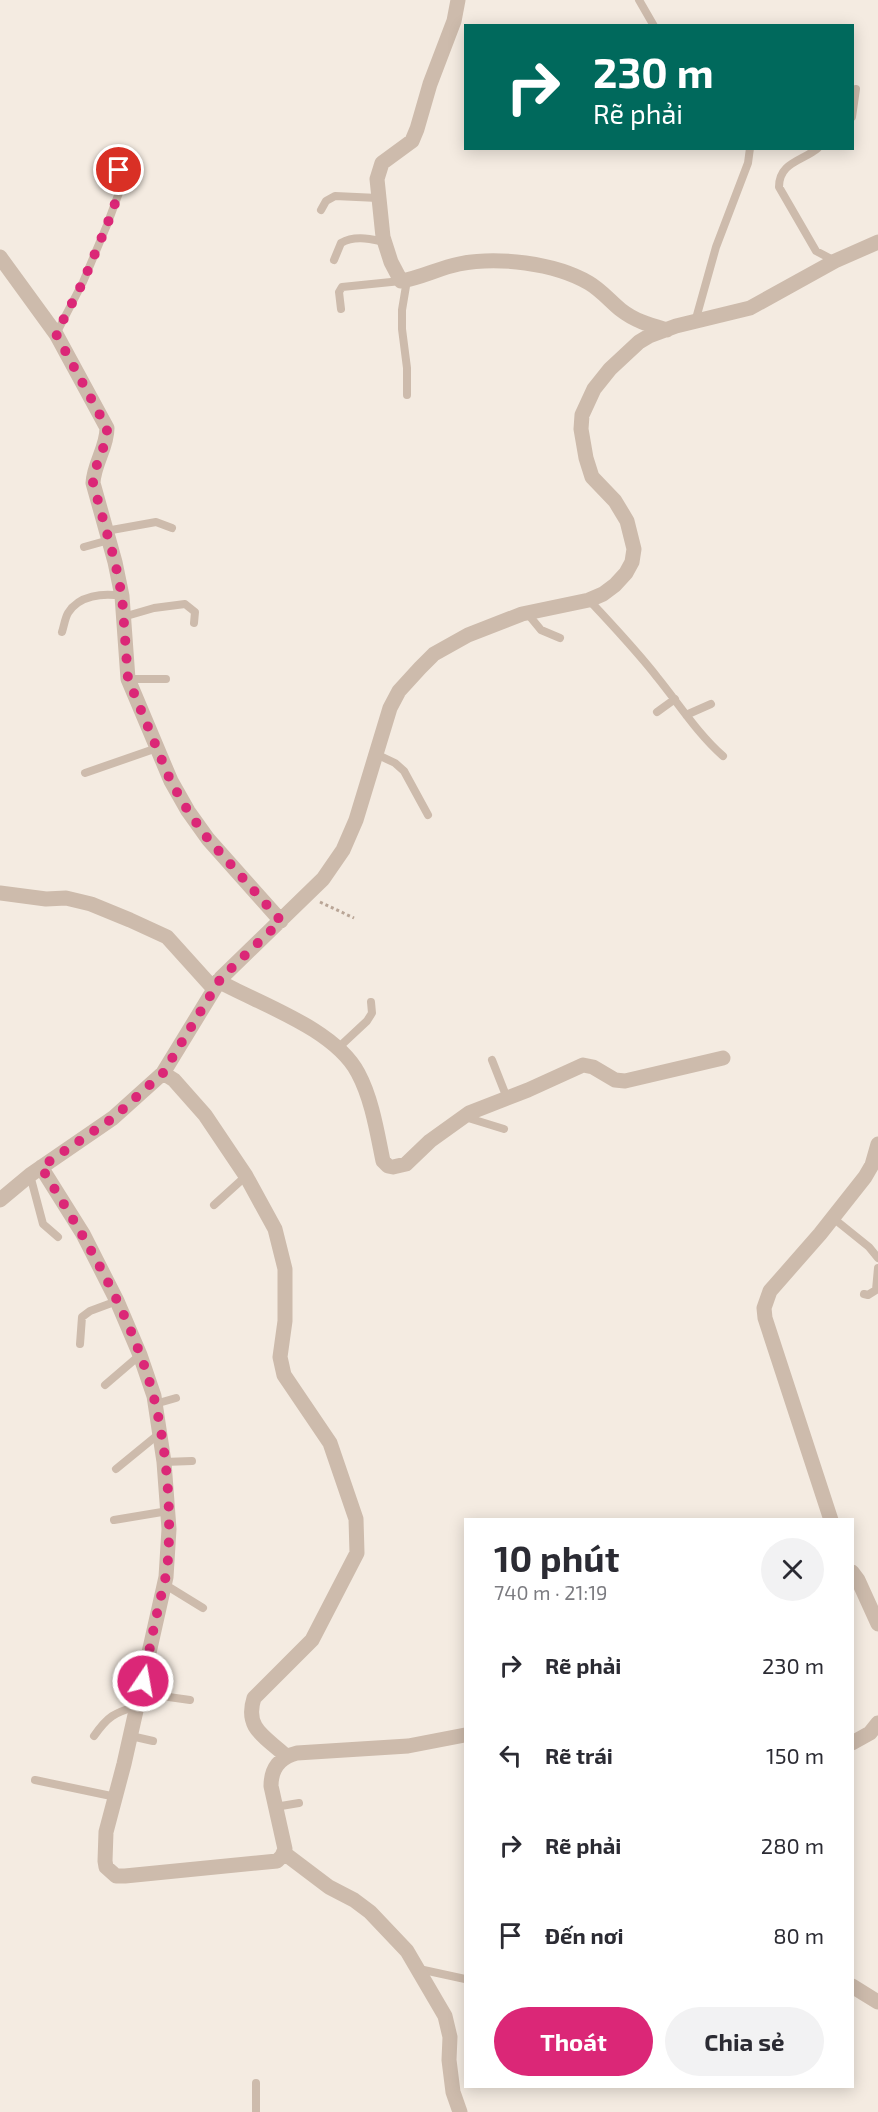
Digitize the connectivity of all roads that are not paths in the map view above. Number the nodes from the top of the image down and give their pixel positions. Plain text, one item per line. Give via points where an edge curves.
1 (458, 0) edge
2 (639, 0) edge
3 (653, 24) edge
4 (856, 89) dead end
5 (854, 111) edge
6 (750, 150) edge
7 (816, 150) edge
8 (119, 170) dead end
9 (378, 198) junction
10 (321, 210) dead end
11 (385, 242) junction
12 (878, 242) edge
13 (0, 257) edge
14 (334, 260) dead end
15 (835, 261) junction
16 (404, 280) junction
17 (341, 309) dead end
18 (694, 322) junction
19 (667, 330) junction
20 (56, 334) junction
21 (407, 395) dead end
22 (172, 528) dead end
23 (108, 535) junction
24 (84, 547) dead end
25 (122, 596) junction
26 (589, 600) junction
27 (527, 613) junction
28 (123, 617) junction
29 (194, 623) dead end
30 (62, 632) dead end
31 (560, 638) dead end
32 (128, 679) junction
33 (166, 679) dead end
34 (675, 699) junction
35 (711, 704) dead end
36 (657, 712) dead end
37 (686, 715) junction
38 (157, 748) junction
39 (376, 754) junction
40 (723, 756) dead end
41 (85, 773) dead end
42 (428, 814) dead end
43 (0, 893) edge
44 (281, 921) junction
45 (216, 985) junction
46 (371, 1002) dead end
47 (338, 1048) junction
48 (723, 1058) dead end
49 (492, 1059) dead end
50 (163, 1073) junction
51 (507, 1098) junction
52 (464, 1116) junction
53 (504, 1129) dead end
54 (878, 1144) edge
55 (36, 1171) junction
56 (246, 1176) junction
57 (0, 1200) edge
58 (214, 1205) dead end
59 (833, 1218) junction
60 (57, 1237) dead end
61 (878, 1243) edge
62 (869, 1247) junction
63 (878, 1258) edge
64 (878, 1268) edge
65 (864, 1294) dead end
66 (117, 1301) junction
67 (80, 1344) dead end
68 (140, 1355) junction
69 (105, 1385) dead end
70 (176, 1398) dead end
71 (155, 1404) junction
72 (161, 1433) junction
73 (192, 1461) dead end
74 (164, 1462) junction
75 (116, 1469) dead end
76 (168, 1511) junction
77 (830, 1518) edge
78 (114, 1520) dead end
79 (854, 1576) edge
80 (164, 1584) junction
81 (203, 1608) dead end
82 (878, 1624) edge
83 (139, 1700) junction
84 (190, 1700) dead end
85 (878, 1723) edge
86 (464, 1735) edge
87 (94, 1736) dead end
88 (130, 1736) junction
89 (153, 1741) dead end
90 (854, 1742) edge
91 (286, 1756) junction
92 (35, 1780) dead end
93 (116, 1797) junction
94 (299, 1803) dead end
95 (275, 1807) junction
96 (284, 1853) junction
97 (419, 1969) junction
98 (464, 1978) edge
99 (854, 1987) edge
100 (878, 2002) edge
101 (256, 2083) dead end
102 (256, 2112) edge
103 (460, 2112) edge

1 - 9 street via 417,129 412,141 382,163 377,179
2 - 3 lane
4 - 5 lane
6 - 18 lane
7 - 15 lane via 784,169 779,187 816,251
8 - 20 lane via 120,190 107,225
9 - 10 lane via 335,196
9 - 11 street
11 - 14 lane via 347,239
11 - 16 street via 391,262
12 - 15 street
13 - 20 street
15 - 18 street via 750,308
16 - 17 lane via 342,287
16 - 19 street via 482,261 534,265 577,277 628,315
16 - 21 lane via 402,330
18 - 19 street
19 - 26 street via 639,342 610,369 594,389 582,415 581,429 592,477 621,510 633,543 632,562 626,573 609,590
20 - 23 street via 107,428 93,483
22 - 23 lane via 156,522
23 - 24 lane
23 - 25 street
25 - 28 street
25 - 30 lane via 105,593 77,604 68,613
26 - 27 street
26 - 34 lane
27 - 31 lane via 541,630
27 - 39 street via 468,635 434,654 399,691
28 - 29 lane via 185,604 195,612
28 - 32 street
32 - 33 lane
32 - 38 street
34 - 36 lane
34 - 37 lane
35 - 37 lane
37 - 40 lane
38 - 41 lane
38 - 44 street via 188,811
39 - 42 lane via 404,771
39 - 44 street via 343,850 323,879
43 - 45 street via 91,904 167,937
44 - 45 street
45 - 47 street via 296,1018
45 - 50 street
46 - 47 lane via 372,1014 367,1021
47 - 52 street via 358,1072 375,1120 383,1161 388,1166 406,1164
48 - 51 street via 624,1081 583,1065
49 - 51 lane
50 - 55 street via 113,1118
50 - 56 street via 205,1115
51 - 52 street
52 - 53 lane
54 - 59 street via 865,1177
55 - 57 street
55 - 60 lane via 43,1224
55 - 66 street via 83,1234
56 - 58 lane
56 - 91 street via 275,1229 285,1269 280,1357 284,1375 330,1443 356,1519 357,1553 312,1640 254,1698 251,1707 250,1719 255,1727
59 - 62 lane
59 - 77 street via 779,1279 764,1308
61 - 62 lane
62 - 63 lane
64 - 65 lane via 876,1290
66 - 67 lane via 82,1317
66 - 68 street
68 - 69 lane
68 - 71 street
70 - 71 lane
71 - 72 street
72 - 74 street
72 - 75 lane
73 - 74 lane
74 - 76 street
76 - 78 lane
76 - 80 street
79 - 82 street
80 - 81 lane
80 - 83 street
83 - 84 lane
83 - 87 lane via 111,1715
83 - 88 street
85 - 90 street
86 - 91 street via 408,1746
88 - 89 lane
88 - 93 street
91 - 95 street via 271,1778
92 - 93 lane
93 - 96 street via 106,1832 105,1861 116,1876 269,1863
94 - 95 lane
95 - 96 street
96 - 97 street via 370,1912
97 - 98 lane
97 - 103 street via 445,2016 453,2092
99 - 100 street
101 - 102 lane

